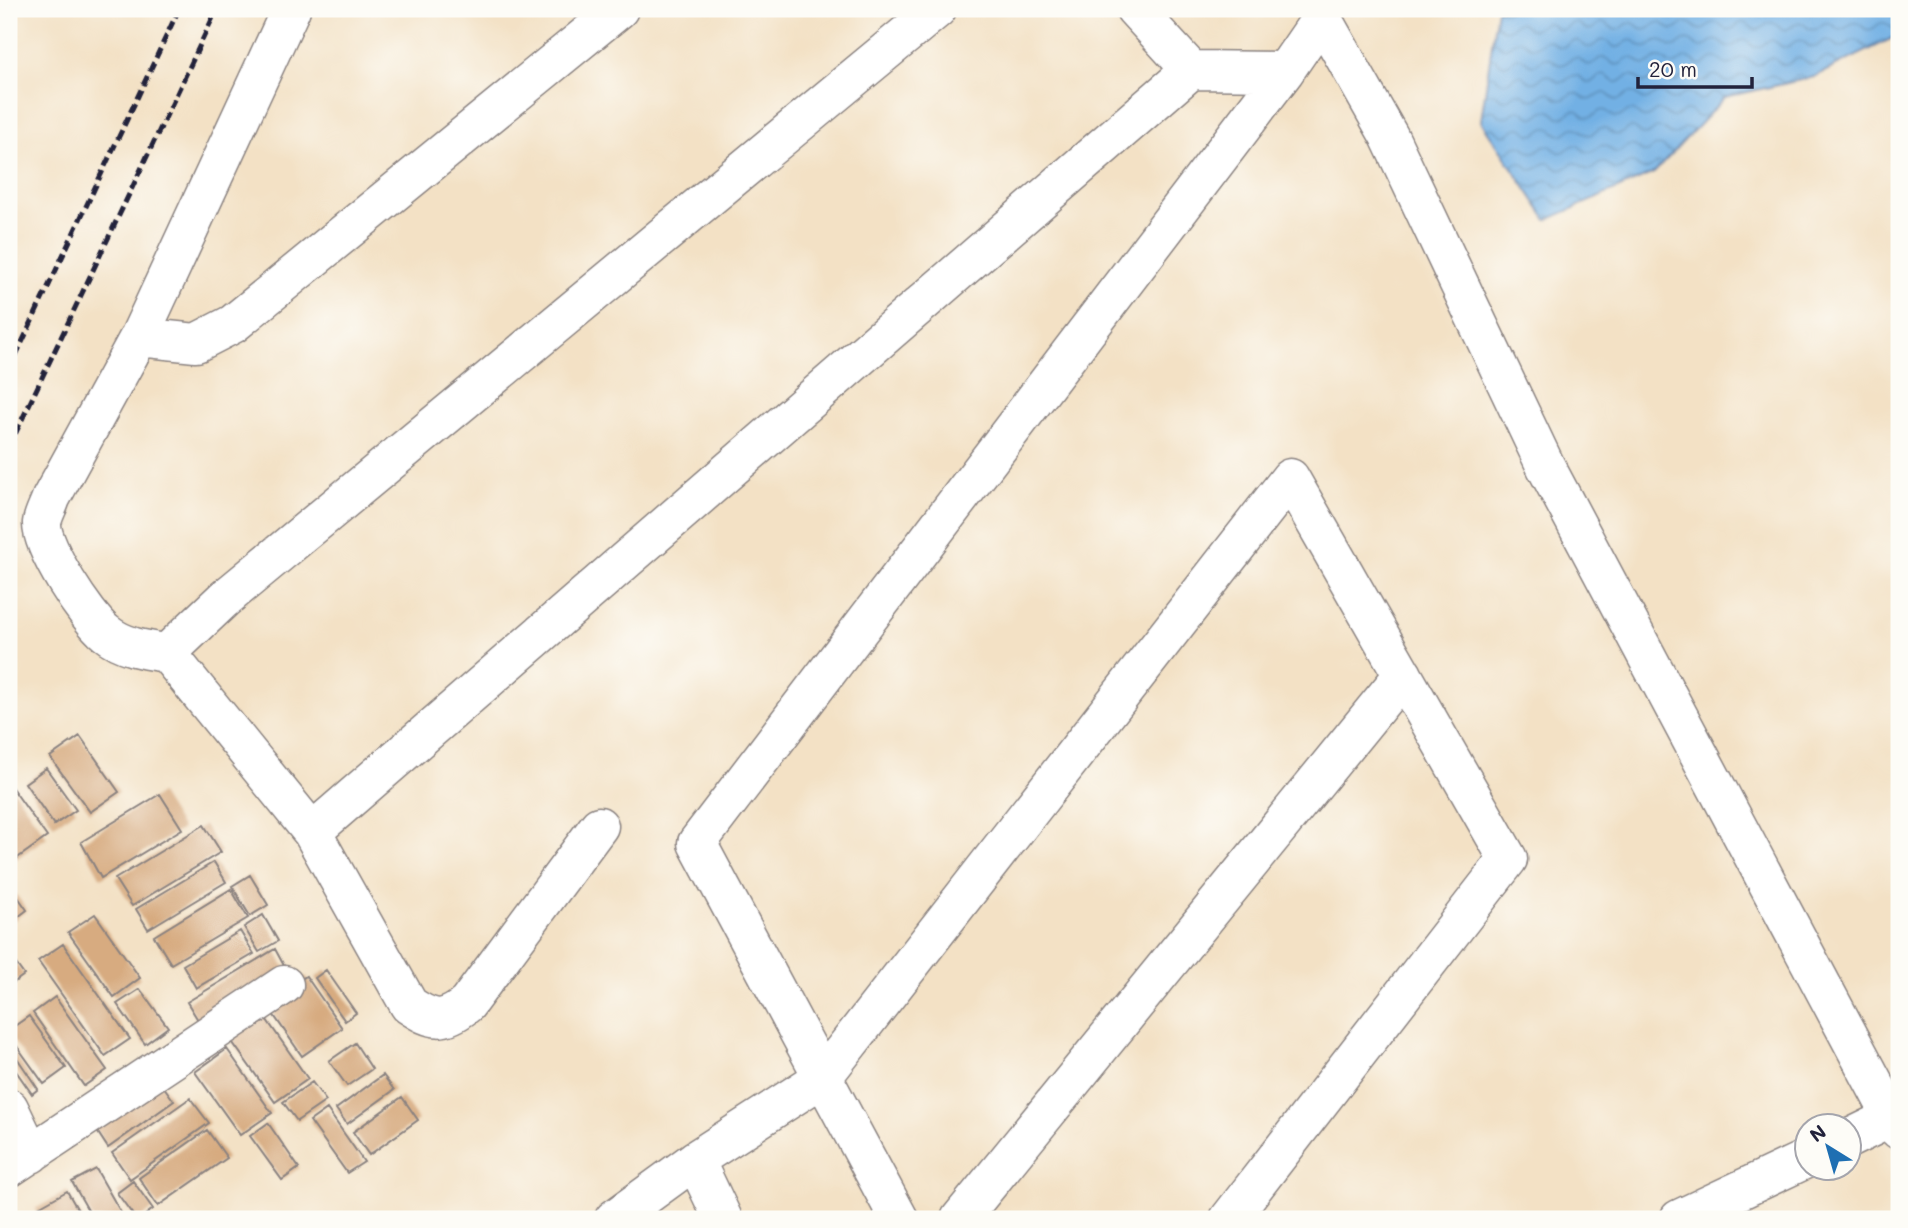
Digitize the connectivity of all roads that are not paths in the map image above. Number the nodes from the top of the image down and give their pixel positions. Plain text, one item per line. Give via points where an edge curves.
1 (291, 9) edge
2 (620, 9) edge
3 (937, 9) edge
4 (1135, 9) edge
5 (1319, 13) edge
6 (1191, 70) junction
7 (1285, 71) junction
8 (139, 337) junction
9 (167, 653) junction
10 (1403, 676) junction
11 (598, 826) dead end
12 (312, 832) junction
13 (284, 985) dead end
14 (822, 1078) junction
15 (9, 1108) edge
16 (1897, 1120) edge
17 (1862, 1134) edge
18 (695, 1160) junction
19 (20, 1161) edge
20 (1792, 1166) edge
21 (614, 1219) edge
22 (723, 1219) edge
23 (899, 1219) edge
24 (960, 1219) edge
25 (1229, 1219) edge
26 (1679, 1219) edge

1 - 8 street
2 - 8 street via 233,324 196,343
3 - 9 street via 223,600
4 - 6 street
5 - 7 street
5 - 16 street via 1389,136 1546,467
6 - 7 street
6 - 12 street
7 - 14 street via 697,843
8 - 9 street via 42,522 46,541 92,619 107,634 138,649
9 - 12 street
10 - 14 street via 1290,478
10 - 24 street
10 - 25 street via 1508,859
11 - 12 street via 467,1004 443,1018 409,1005
13 - 19 street
14 - 18 street
14 - 23 street
15 - 19 street
16 - 17 street
18 - 21 street
18 - 22 street
20 - 26 street

